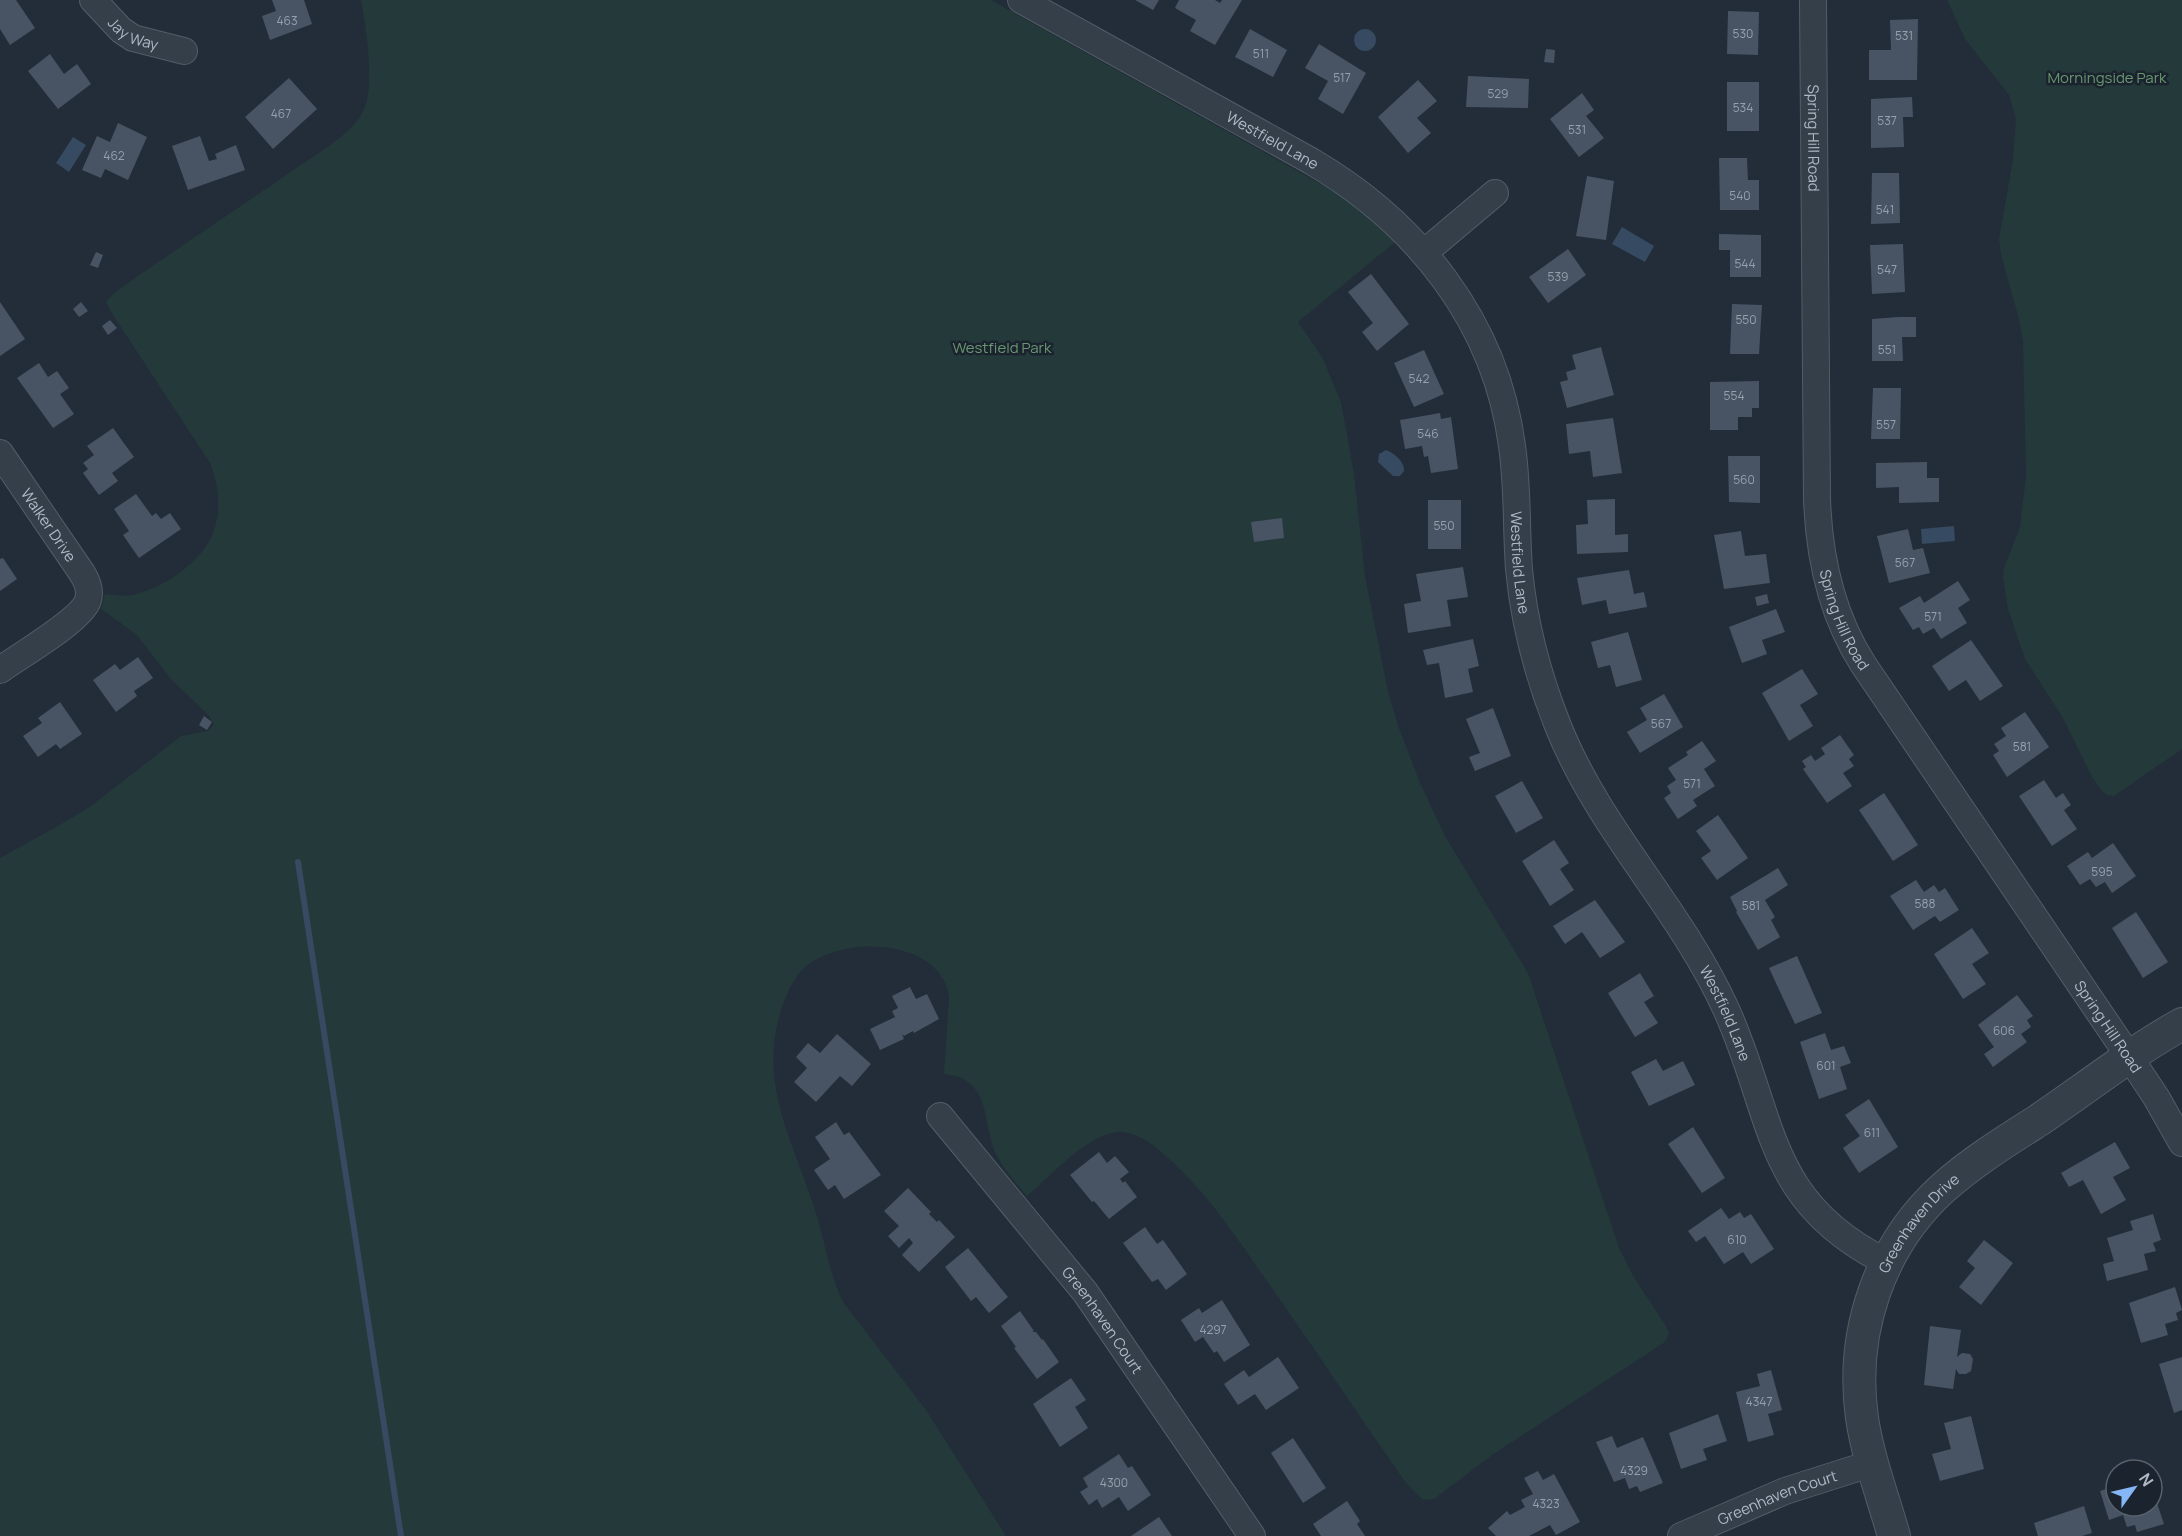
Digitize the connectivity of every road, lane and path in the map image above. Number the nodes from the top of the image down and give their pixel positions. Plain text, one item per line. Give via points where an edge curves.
1 (93, 0) edge
2 (1021, 0) edge
3 (1813, 0) edge
4 (184, 51) dead end
5 (1495, 193) dead end
6 (1425, 252) junction
7 (0, 453) edge
8 (0, 670) edge
9 (2182, 1024) edge
10 (2130, 1058) junction
11 (940, 1116) dead end
12 (2182, 1143) edge
13 (1886, 1262) junction
14 (1873, 1463) junction
15 (1252, 1536) edge
16 (1681, 1536) edge
17 (1894, 1536) edge

1 - 4 street, Jay Way via 129,36
2 - 6 street, Westfield Lane via 1329,172 1380,208
3 - 10 street, Spring Hill Road via 1817,499 1820,549 1829,586 1857,655
5 - 6 street
6 - 13 street, Westfield Lane via 1468,313 1502,394 1514,458 1524,608 1542,683 1568,748 1595,800 1678,922 1712,981 1741,1044 1770,1134 1789,1176 1838,1234
7 - 8 street, Walker Drive via 89,589 85,607 74,619
9 - 10 street, Greenhaven Drive
10 - 12 street, Spring Hill Road
10 - 13 street, Greenhaven Drive via 1954,1178 1918,1215
11 - 15 street, Greenhaven Court via 1090,1299
13 - 14 street, Greenhaven Drive via 1867,1316 1860,1356 1861,1408
14 - 16 street, Greenhaven Court via 1785,1491
14 - 17 street, Greenhaven Drive

